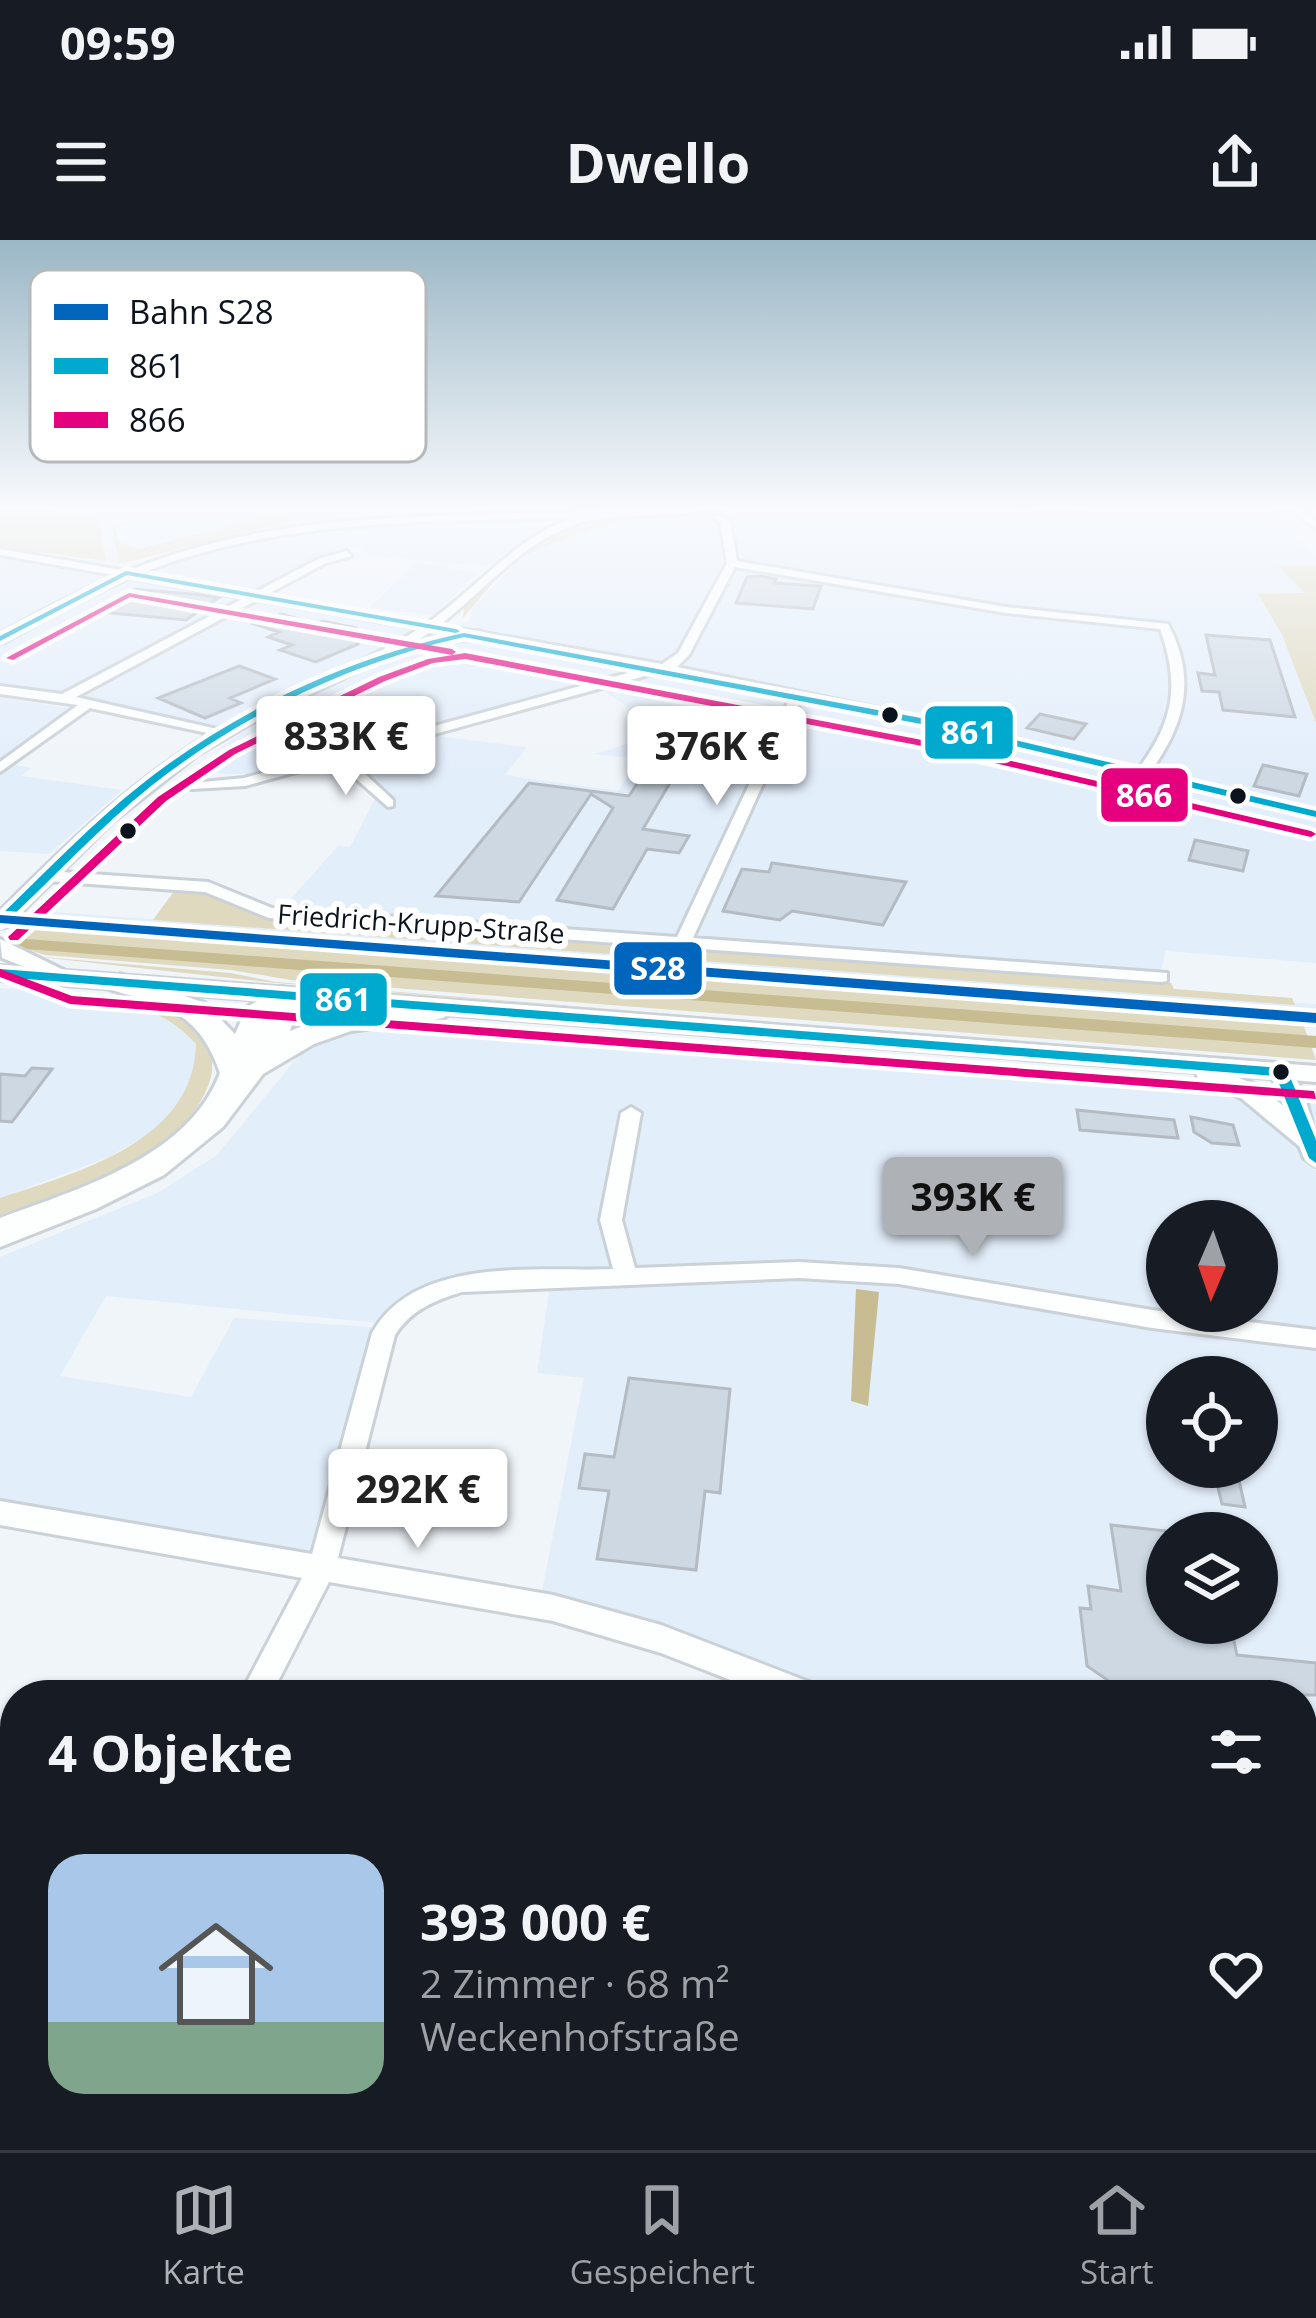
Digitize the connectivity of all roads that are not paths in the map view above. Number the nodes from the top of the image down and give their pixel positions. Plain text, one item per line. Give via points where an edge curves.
1 (82, 596) edge
2 (256, 596) joint
3 (467, 596) edge
4 (714, 596) edge
5 (925, 596) edge
6 (457, 606) junction
7 (431, 626) junction
8 (480, 635) junction
9 (0, 639) edge
10 (374, 660) junction
11 (665, 668) junction
12 (0, 690) edge
13 (797, 695) junction
14 (64, 698) junction
15 (89, 703) junction
16 (220, 734) junction
17 (339, 757) junction
18 (0, 768) edge
19 (1142, 774) junction
20 (197, 786) dead end
21 (388, 803) dead end
22 (1316, 814) edge
23 (46, 877) junction
24 (0, 922) edge
25 (683, 942) junction
26 (3, 957) edge
27 (1161, 977) dead end
28 (121, 983) junction
29 (282, 996) junction
30 (443, 1009) junction
31 (1168, 1063) junction
32 (1281, 1072) junction
33 (1316, 1074) edge
34 (237, 1084) junction
35 (632, 1113) dead end
36 (1312, 1150) edge
37 (0, 1233) edge
38 (625, 1273) junction
39 (1316, 1340) edge
40 (0, 1513) edge
41 (322, 1568) junction
42 (263, 1680) edge
43 (766, 1680) edge

1 - 9 street
2 - 7 street
2 - 14 street
3 - 6 street
4 - 11 street via 683,655
5 - 19 street via 1164,626 1180,703 1173,731
6 - 7 street
6 - 8 street via 461,625
7 - 8 street
7 - 10 street
8 - 10 street via 434,639
8 - 11 street
10 - 16 street
11 - 13 street
11 - 17 street
12 - 14 street
13 - 19 street
13 - 25 street
14 - 15 street
15 - 16 street
15 - 18 street
16 - 23 street via 149,783
17 - 20 street
17 - 21 street
19 - 22 street
23 - 24 street
23 - 25 street, Friedrich-Krupp-Straße via 208,887 269,913
25 - 27 street, Friedrich-Krupp-Straße
26 - 28 main road via 72,979
28 - 29 main road
28 - 34 highway via 212,1020
29 - 30 main road
29 - 34 highway via 258,1014
30 - 31 main road
30 - 34 highway via 320,1028
31 - 32 main road
31 - 36 main road via 1250,1092
32 - 33 main road
32 - 36 street
34 - 37 highway via 182,1150 155,1168
35 - 38 street via 611,1220
38 - 39 street via 876,1273
38 - 41 street via 440,1287 388,1324
40 - 41 street
41 - 42 street
41 - 43 street via 594,1618

